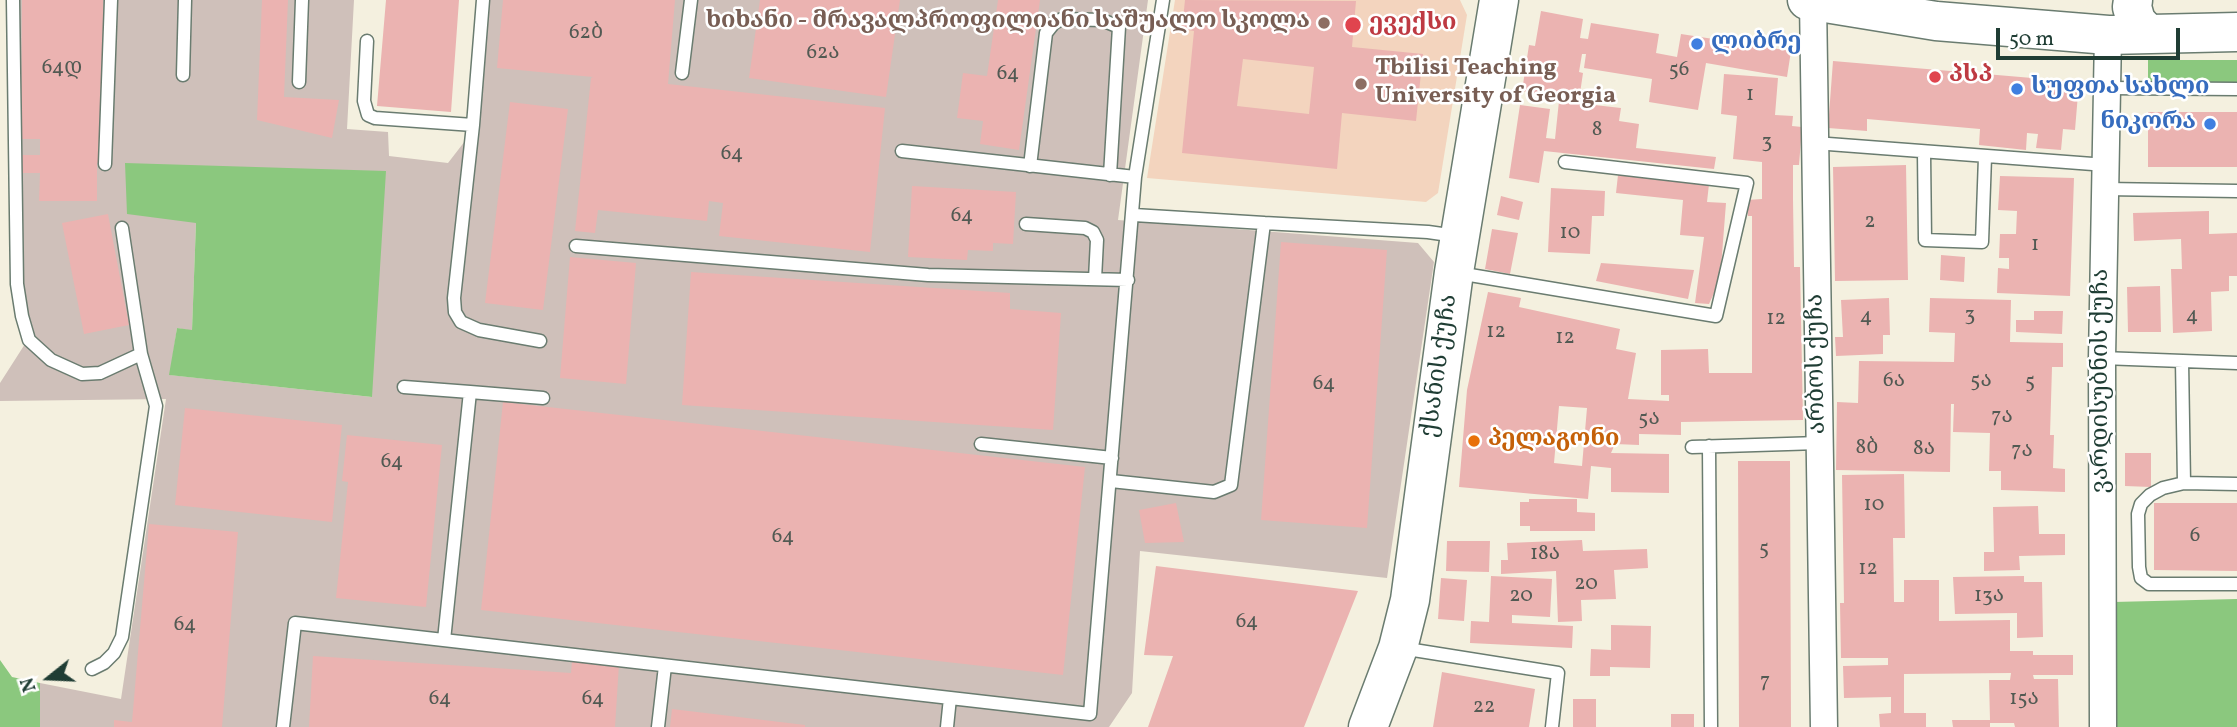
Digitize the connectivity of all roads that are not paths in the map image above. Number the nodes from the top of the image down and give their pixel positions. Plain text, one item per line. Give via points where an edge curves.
1 (13, 0) edge
2 (111, 0) edge
3 (185, 0) edge
4 (302, 0) edge
5 (483, 0) edge
6 (691, 0) edge
7 (1163, 0) edge
8 (1499, 0) edge
9 (1807, 0) edge
10 (1813, 1) edge
11 (2140, 17) edge
12 (2090, 22) edge
13 (2237, 32) edge
14 (367, 41) dead end
15 (682, 73) dead end
16 (183, 75) dead end
17 (299, 82) dead end
18 (2107, 88) junction
19 (2237, 89) edge
20 (473, 125) junction
21 (1815, 142) junction
22 (902, 151) dead end
23 (1924, 153) junction
24 (1985, 157) junction
25 (1565, 162) dead end
26 (105, 164) dead end
27 (1030, 166) junction
28 (1110, 175) junction
29 (1135, 177) junction
30 (2105, 177) junction
31 (2237, 191) edge
32 (1134, 215) junction
33 (1264, 223) junction
34 (1026, 224) dead end
35 (122, 228) dead end
36 (576, 246) dead end
37 (1457, 254) junction
38 (1095, 279) junction
39 (1128, 279) junction
40 (540, 341) dead end
41 (141, 354) junction
42 (2102, 358) junction
43 (2182, 361) junction
44 (2237, 363) edge
45 (404, 387) dead end
46 (470, 393) junction
47 (543, 398) dead end
48 (1819, 443) junction
49 (981, 444) dead end
50 (1709, 446) junction
51 (1692, 447) dead end
52 (1112, 458) junction
53 (1111, 481) junction
54 (2184, 483) junction
55 (2237, 484) edge
56 (2237, 584) edge
57 (444, 640) junction
58 (1398, 648) junction
59 (665, 666) junction
60 (92, 669) dead end
61 (950, 698) junction
62 (1374, 725) edge
63 (284, 727) edge
64 (658, 727) edge
65 (947, 727) edge
66 (1552, 727) edge
67 (1711, 727) edge
68 (1824, 727) edge
69 (2103, 727) edge

1 - 41 lane via 17,284 29,340 51,360 82,374 100,373
2 - 26 lane
3 - 16 lane
4 - 17 lane
5 - 20 lane
6 - 15 lane
7 - 29 lane
8 - 37 main road, ქსანის ქუჩა
9 - 10 main road
10 - 12 main road via 1936,21
10 - 21 street, არბოს ქუჩა
11 - 12 main road
11 - 13 main road
12 - 18 street, ვარდისუბნის ქუჩა
14 - 20 lane via 364,101 368,115
18 - 19 lane
18 - 30 street, ვარდისუბნის ქუჩა
20 - 40 lane via 455,312 461,322 479,330
21 - 23 lane
21 - 48 street, არბოს ქუჩა
22 - 27 lane
23 - 24 lane
23 - 24 lane via 1925,240 1982,242
24 - 30 lane
25 - 37 lane via 1747,183 1716,316
27 - 28 lane
27 - 28 lane via 1046,33 1062,19 1102,20 1119,27
28 - 29 lane
29 - 32 lane
30 - 31 lane
30 - 42 street, ვარდისუბნის ქუჩა
32 - 33 lane
32 - 39 lane
33 - 37 lane via 1428,232
33 - 53 lane via 1231,485 1214,492
34 - 38 lane via 1093,232 1097,240
35 - 41 lane
36 - 38 lane via 928,275
37 - 58 main road, ქსანის ქუჩა via 1410,600
38 - 39 lane
39 - 52 lane
41 - 60 lane via 156,406 122,637 114,653
42 - 43 lane
42 - 69 street, ვარდისუბნის ქუჩა
43 - 44 lane
43 - 54 lane
45 - 46 lane
46 - 47 lane
46 - 57 lane
48 - 50 lane
48 - 68 street, არბოს ქუჩა
49 - 52 lane
50 - 51 lane
50 - 67 lane
52 - 53 lane
53 - 61 lane via 1090,714
54 - 55 lane
54 - 56 lane via 2163,488 2141,504 2141,578 2149,584
57 - 59 lane
57 - 63 lane via 295,623
58 - 62 main road, ქსანის ქუჩა
58 - 66 lane via 1558,673
59 - 61 lane
59 - 64 lane
61 - 65 lane

